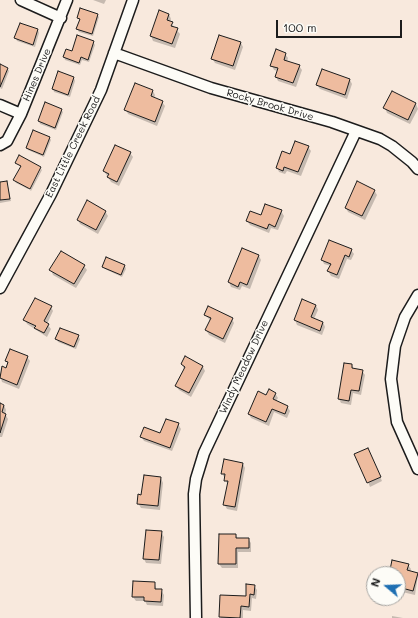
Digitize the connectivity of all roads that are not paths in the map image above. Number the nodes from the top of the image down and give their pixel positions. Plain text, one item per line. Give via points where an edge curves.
1 (21, 0) edge
2 (67, 0) edge
3 (133, 0) edge
4 (61, 18) junction
5 (114, 53) junction
6 (0, 105) edge
7 (21, 114) junction
8 (356, 131) junction
9 (0, 145) edge
10 (418, 169) edge
11 (0, 288) edge
12 (418, 295) edge
13 (418, 469) edge
14 (196, 618) edge

1 - 4 street
2 - 4 street, Hines Drive
3 - 5 street, East Little Creek Road
4 - 7 street, Hines Drive
5 - 8 street, Rocky Brook Drive via 211,88
5 - 11 street, East Little Creek Road via 101,90 74,148
6 - 7 street
7 - 9 street, Hines Drive via 7,141
8 - 10 street, Rocky Brook Drive via 392,146
8 - 14 street, Windy Meadow Drive via 204,453 194,494
12 - 13 street via 405,317 395,346 391,379 398,422

